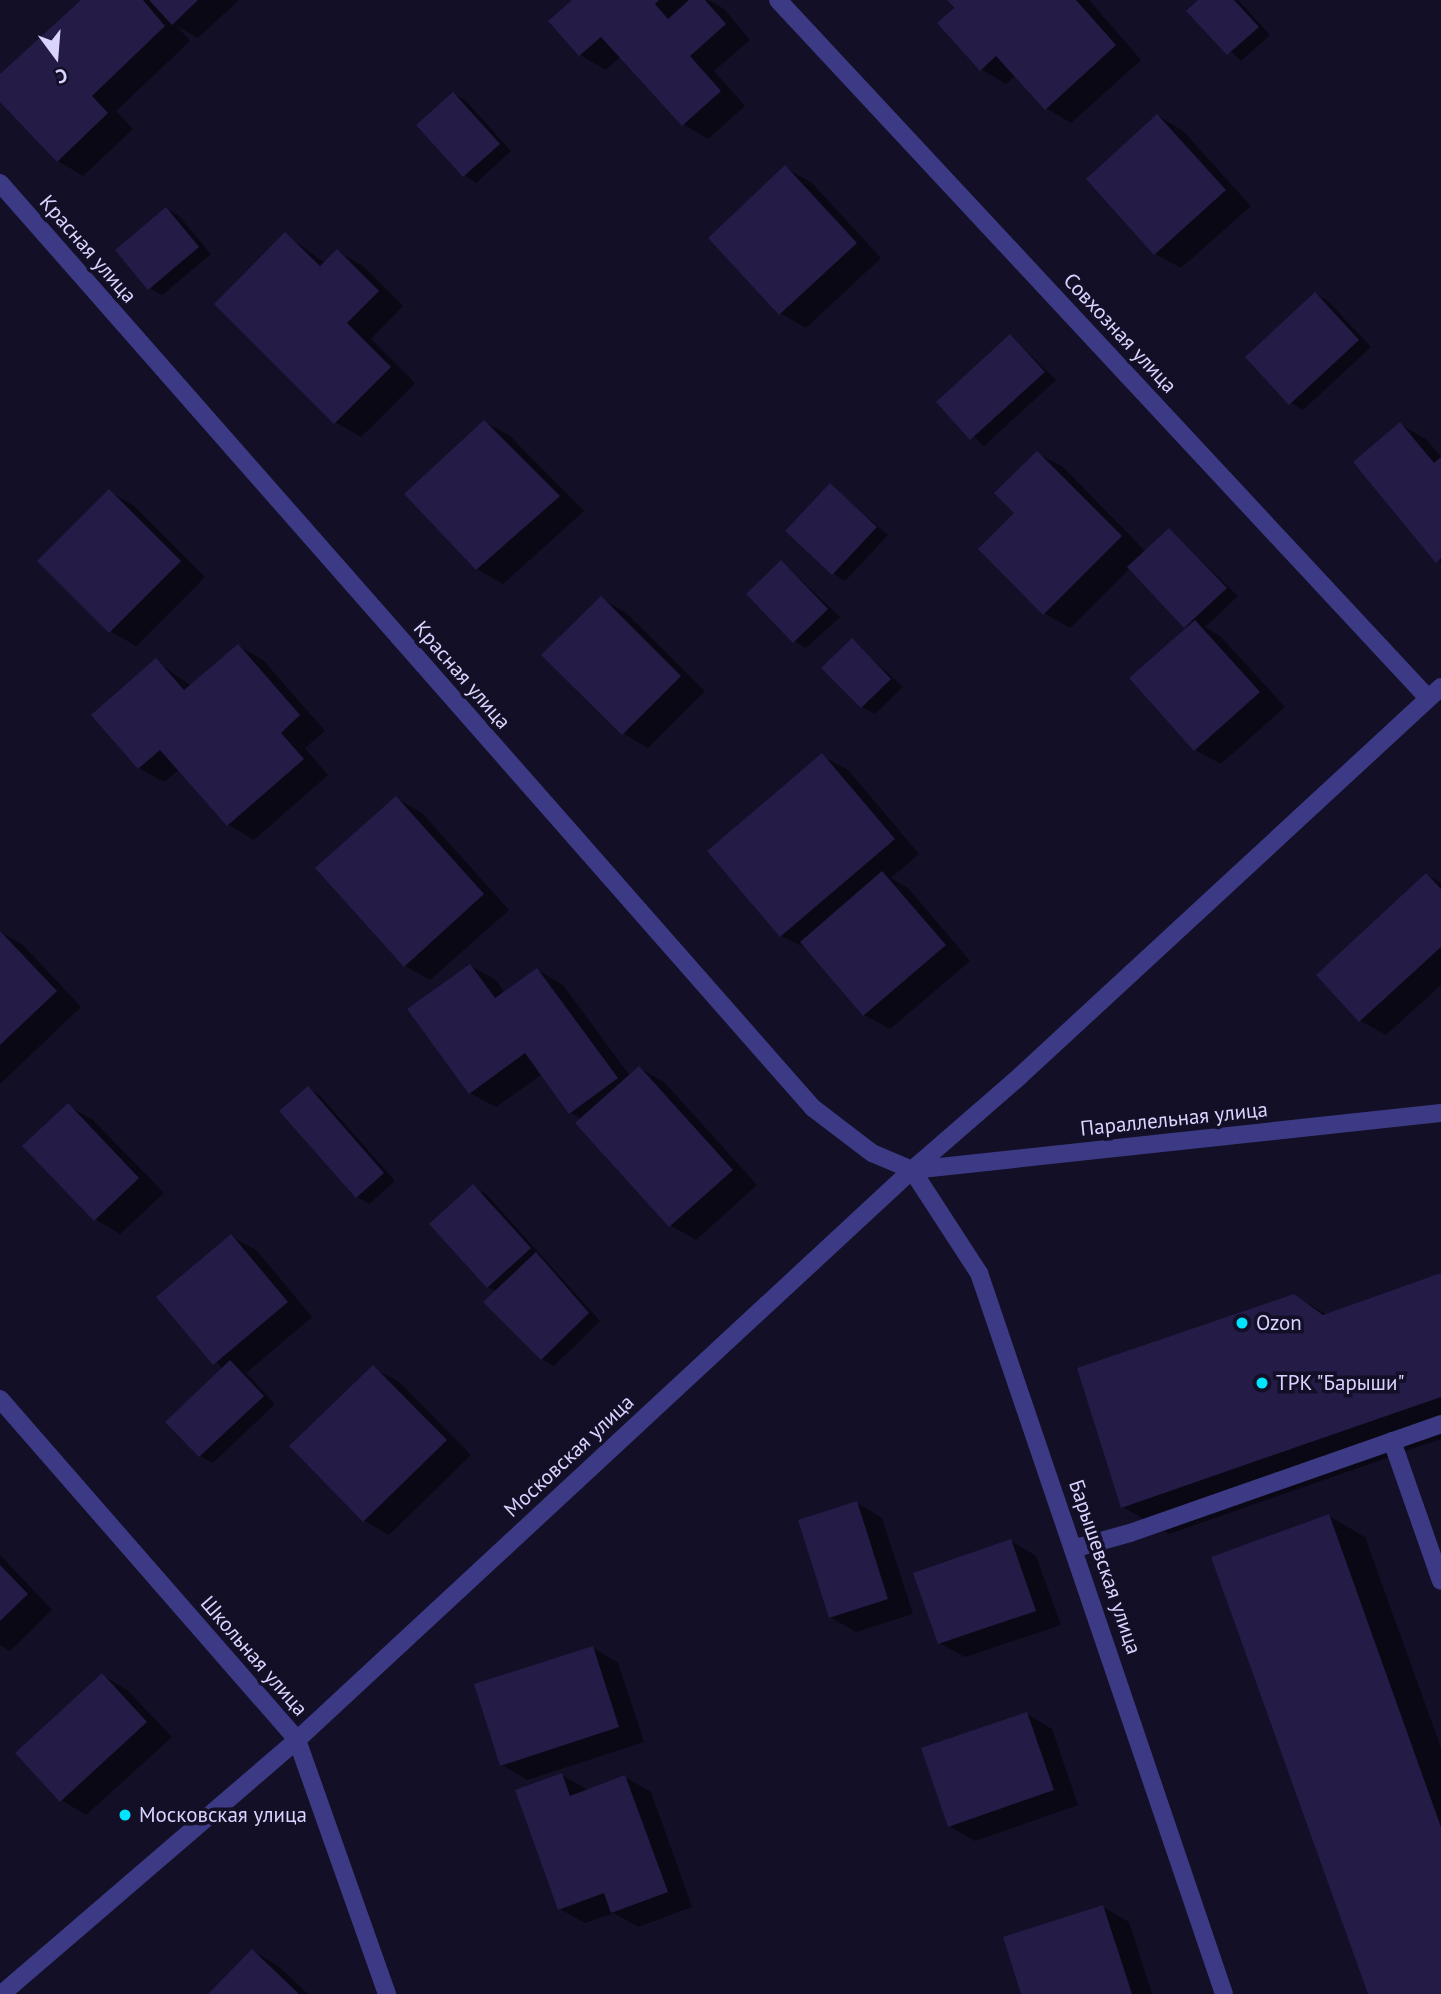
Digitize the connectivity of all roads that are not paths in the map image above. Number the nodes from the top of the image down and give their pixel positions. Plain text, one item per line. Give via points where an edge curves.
1 (778, 0) edge
2 (0, 183) edge
3 (1434, 692) edge
4 (1441, 1113) edge
5 (912, 1170) junction
6 (0, 1399) edge
7 (1441, 1424) edge
8 (1392, 1441) junction
9 (1076, 1548) junction
10 (1441, 1581) edge
11 (296, 1740) junction
12 (2, 1994) edge
13 (387, 1994) edge
14 (1224, 1994) edge

1 - 3 street, Совхозная улица
2 - 5 street, Красная улица via 813,1108 872,1153
3 - 5 street, Московская улица via 1020,1076
4 - 5 street, Параллельная улица
5 - 9 street, Барышевская улица via 979,1273
5 - 11 street, Московская улица
6 - 11 street, Школьная улица
7 - 8 street
8 - 9 street
8 - 10 street
9 - 14 street, Барышевская улица
11 - 12 street, Московская улица
11 - 13 street, Школьная улица

